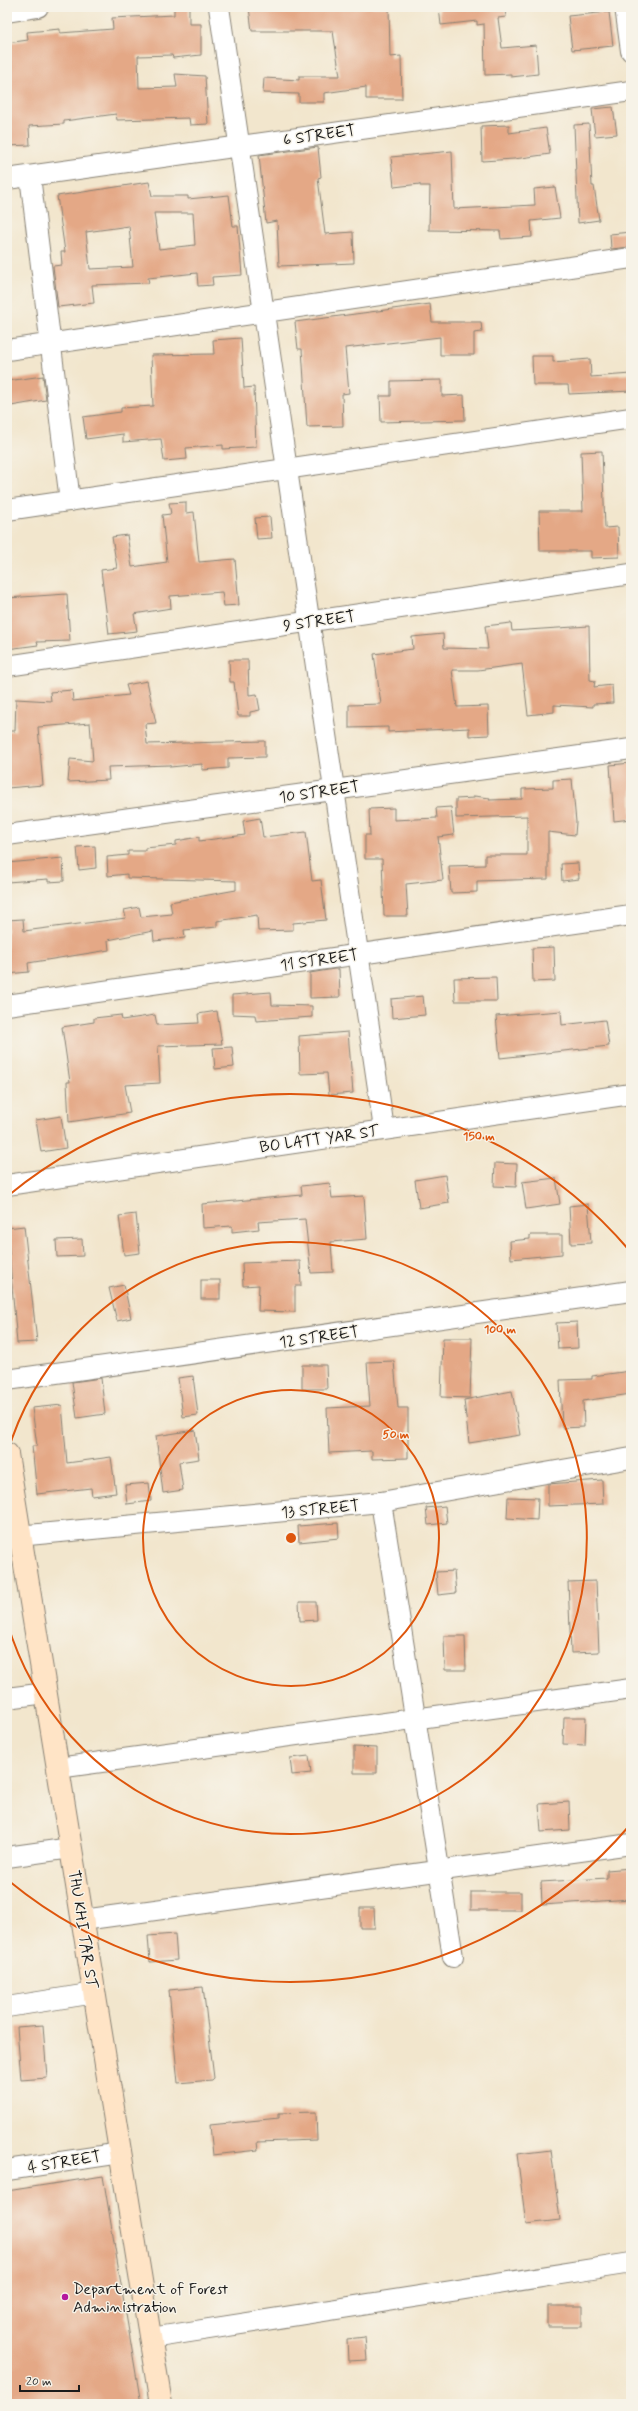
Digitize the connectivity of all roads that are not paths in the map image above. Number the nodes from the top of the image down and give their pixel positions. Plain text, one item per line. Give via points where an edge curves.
1 (38, 7) edge
2 (219, 7) edge
3 (625, 7) edge
4 (7, 12) edge
5 (631, 51) edge
6 (631, 91) edge
7 (239, 145) junction
8 (30, 176) junction
9 (7, 179) edge
10 (631, 258) edge
11 (264, 311) junction
12 (51, 343) junction
13 (7, 350) edge
14 (631, 418) edge
15 (286, 468) junction
16 (70, 501) junction
17 (7, 510) edge
18 (631, 574) edge
19 (309, 621) junction
20 (7, 666) edge
21 (631, 749) edge
22 (334, 789) junction
23 (7, 835) edge
24 (631, 915) edge
25 (358, 953) junction
26 (7, 1005) edge
27 (631, 1094) edge
28 (384, 1129) junction
29 (7, 1185) edge
30 (631, 1291) edge
31 (7, 1380) edge
32 (7, 1454) edge
33 (631, 1458) edge
34 (381, 1502) junction
35 (14, 1536) edge
36 (631, 1689) edge
37 (46, 1693) junction
38 (7, 1698) edge
39 (416, 1718) junction
40 (58, 1768) junction
41 (631, 1844) edge
42 (71, 1848) junction
43 (7, 1857) edge
44 (440, 1870) junction
45 (83, 1920) junction
46 (453, 1957) dead end
47 (94, 1993) junction
48 (7, 2007) edge
49 (120, 2152) junction
50 (7, 2170) edge
51 (631, 2263) edge
52 (151, 2338) junction
53 (161, 2404) edge

1 - 4 street
2 - 7 street
3 - 5 street
6 - 7 street, 6 STREET
7 - 8 street, 6 STREET
7 - 11 street
8 - 9 street, 6 STREET
8 - 12 street
10 - 11 street
11 - 12 street
11 - 15 street
12 - 13 street
12 - 16 street
14 - 15 street
15 - 16 street
15 - 19 street
16 - 17 street
18 - 19 street, 9 STREET
19 - 20 street, 9 STREET
19 - 22 street
21 - 22 street, 10 STREET
22 - 23 street, 10 STREET
22 - 25 street
24 - 25 street, 11 STREET
25 - 26 street, 11 STREET
25 - 28 street
27 - 28 street, BO LATT YAR ST
28 - 29 street, BO LATT YAR ST
30 - 31 street, 12 STREET
32 - 35 street, THU KHI TAR ST
33 - 34 street, 13 STREET
34 - 35 street, 13 STREET
34 - 39 street
35 - 37 street, THU KHI TAR ST
36 - 39 street
37 - 38 street
37 - 40 street, THU KHI TAR ST
39 - 40 street
39 - 44 street
40 - 42 street, THU KHI TAR ST
41 - 44 street
42 - 43 street
42 - 45 street, THU KHI TAR ST
44 - 45 street
44 - 46 street
45 - 47 street, THU KHI TAR ST
47 - 48 street
47 - 49 street, THU KHI TAR ST
49 - 50 street, 4 STREET
49 - 52 street, THU KHI TAR ST
51 - 52 street
52 - 53 street, THU KHI TAR ST

